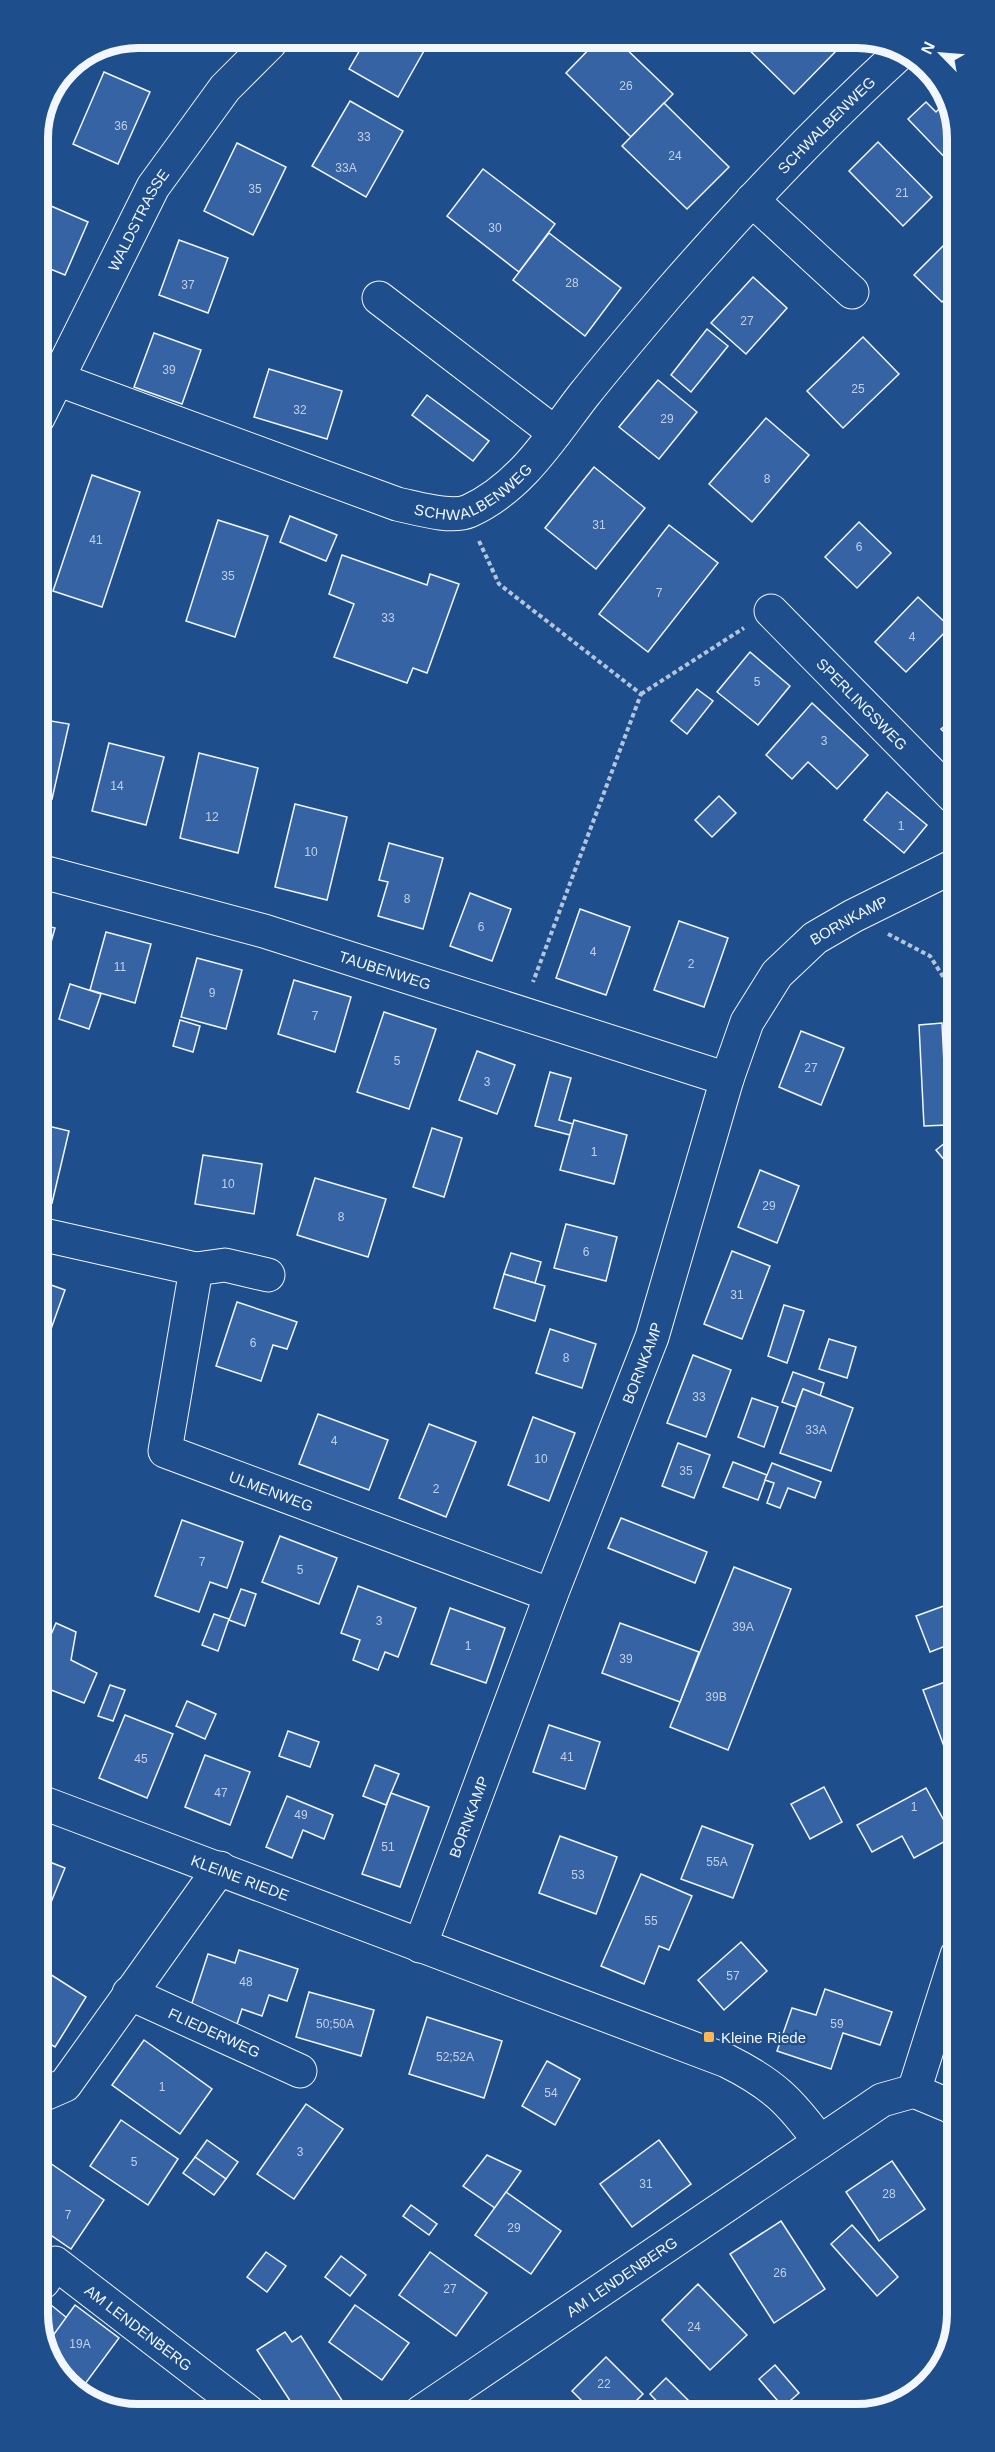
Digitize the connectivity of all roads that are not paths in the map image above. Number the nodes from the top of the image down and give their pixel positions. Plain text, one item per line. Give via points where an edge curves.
1 (265, 48) edge
2 (896, 57) edge
3 (752, 200) junction
4 (852, 292) dead end
5 (379, 298) dead end
6 (48, 374) edge
7 (48, 376) edge
8 (555, 434) junction
9 (771, 611) road end
10 (947, 790) edge
11 (947, 869) edge
12 (48, 873) edge
13 (727, 1079) junction
14 (48, 1236) edge
15 (196, 1269) junction
16 (268, 1275) dead end
17 (550, 1595) junction
18 (48, 1804) edge
19 (220, 1868) junction
20 (420, 1946) junction
21 (947, 1987) edge
22 (129, 1993) junction
23 (300, 2071) dead end
24 (914, 2091) junction
25 (48, 2092) edge
26 (947, 2105) edge
27 (820, 2142) junction
28 (48, 2267) edge
29 (236, 2404) edge
30 (433, 2404) edge

1 - 6 street, WALDSTRASSE via 225,88 153,187
2 - 3 street, SCHWALBENWEG via 843,105
3 - 4 street
3 - 8 street, SCHWALBENWEG via 667,295
5 - 8 street
7 - 8 street, SCHWALBENWEG via 397,504 437,513 466,512 508,487
9 - 10 street, SPERLINGSWEG
11 - 13 street, BORNKAMP via 815,938 777,974 747,1022
12 - 13 street, TAUBENWEG via 264,931
13 - 17 street, BORNKAMP via 652,1337
14 - 15 street
15 - 16 street via 225,1265
15 - 17 street, ULMENWEG via 165,1451
17 - 20 street, BORNKAMP
18 - 19 street, KLEINE RIEDE
19 - 20 street, KLEINE RIEDE
19 - 22 street
20 - 27 street, KLEINE RIEDE via 728,2061 780,2093
21 - 24 street
22 - 23 street, FLIEDERWEG
22 - 25 street via 65,2085
24 - 26 street
24 - 27 street, AM LENDENBERG via 882,2100
27 - 30 street, AM LENDENBERG
28 - 29 street, AM LENDENBERG

